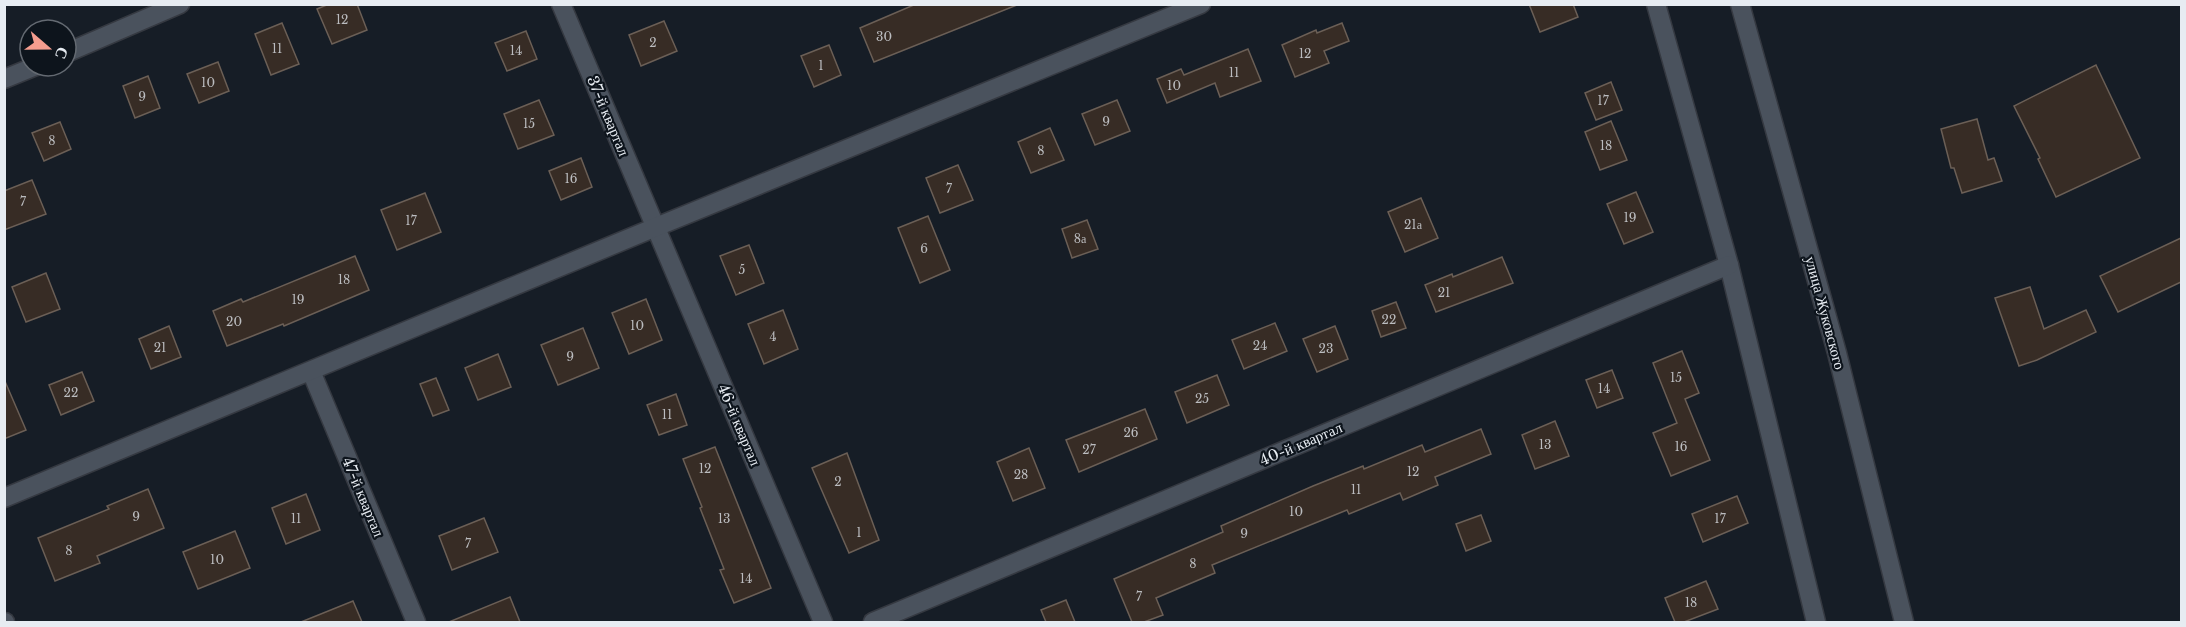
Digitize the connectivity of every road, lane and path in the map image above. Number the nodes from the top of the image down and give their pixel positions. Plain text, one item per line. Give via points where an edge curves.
1 (180, 4) edge
2 (561, 4) edge
3 (1201, 4) edge
4 (1656, 4) edge
5 (1740, 4) edge
6 (78, 48) edge
7 (18, 73) edge
8 (4, 79) edge
9 (656, 227) junction
10 (1729, 265) junction
11 (311, 371) junction
12 (4, 498) edge
13 (416, 622) edge
14 (823, 622) edge
15 (873, 622) edge
16 (1816, 622) edge
17 (1904, 622) edge

1 - 6 street
2 - 9 street, 37-й квартал
3 - 9 street
4 - 10 street
5 - 17 street, улица Жуковского via 1837,354
7 - 8 street
9 - 11 street
9 - 14 street, 46-й квартал
10 - 15 street, 40-й квартал
10 - 16 street
11 - 12 street
11 - 13 street, 47-й квартал

